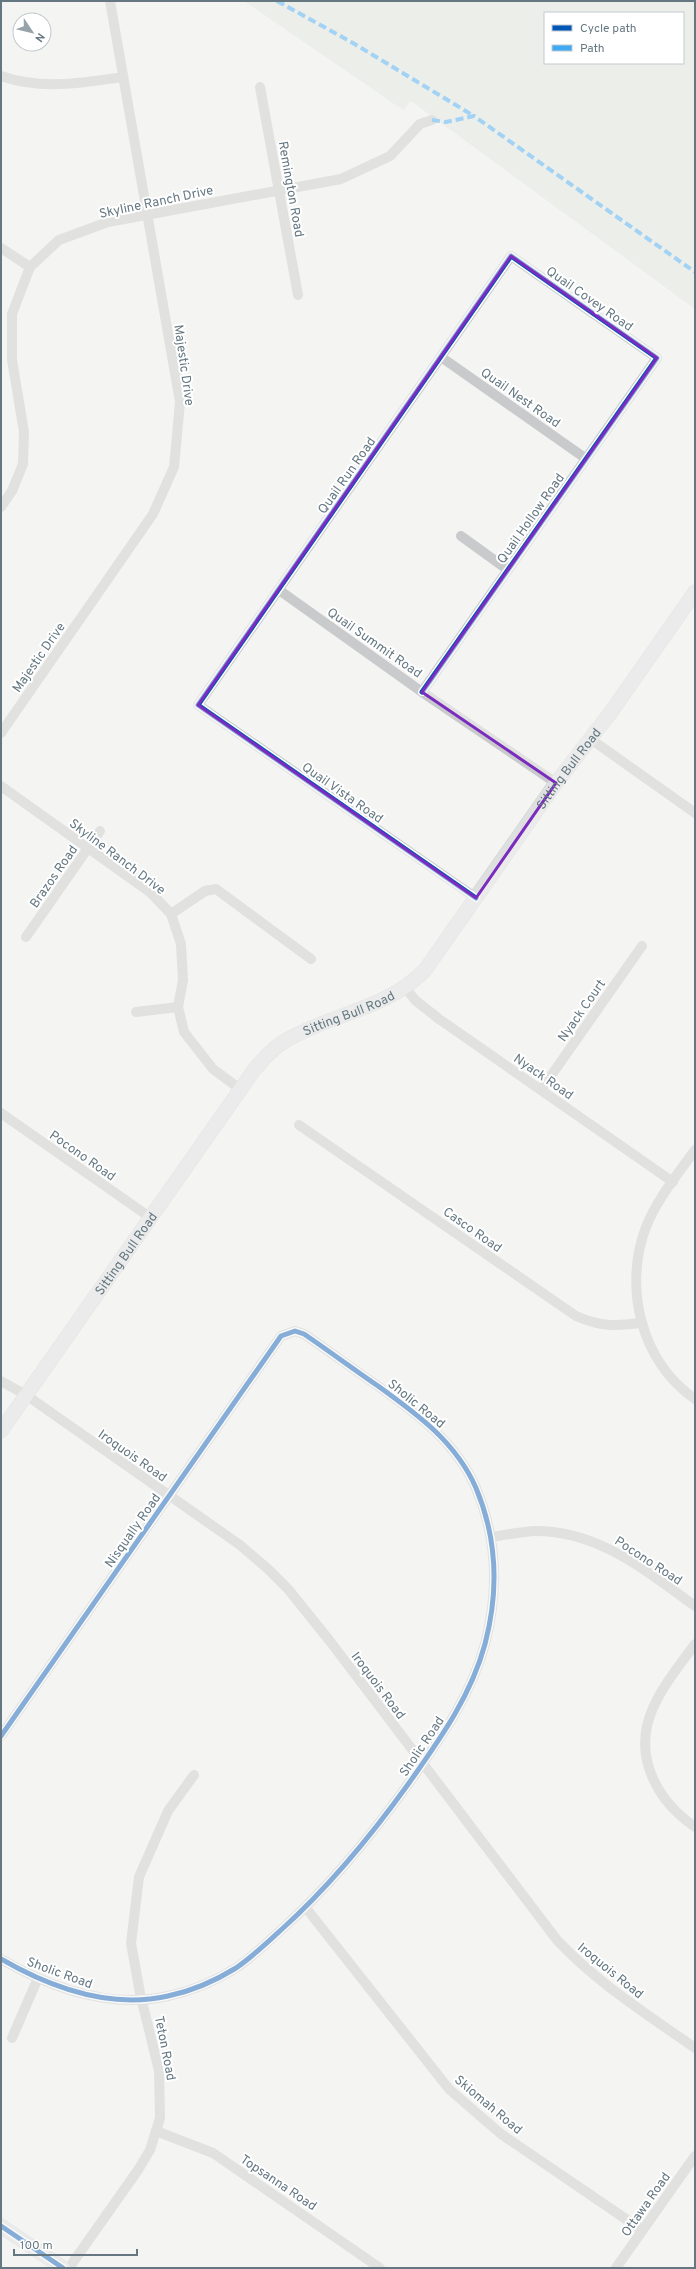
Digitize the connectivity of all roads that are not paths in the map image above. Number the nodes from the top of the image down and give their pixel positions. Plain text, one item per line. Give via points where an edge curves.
1 (110, 1) edge
2 (1, 76) edge
3 (123, 77) junction
4 (260, 87) dead end
5 (432, 120) dead end
6 (279, 190) junction
7 (147, 215) junction
8 (1, 248) edge
9 (511, 256) joint
10 (30, 267) junction
11 (298, 295) dead end
12 (441, 357) junction
13 (657, 358) joint
14 (586, 458) junction
15 (1, 507) edge
16 (461, 536) dead end
17 (508, 570) junction
18 (279, 590) junction
19 (695, 592) edge
20 (422, 692) junction
21 (198, 705) joint
22 (1, 733) edge
23 (592, 740) junction
24 (556, 783) junction
25 (1, 786) edge
26 (695, 813) edge
27 (100, 831) dead end
28 (88, 848) junction
29 (476, 898) junction
30 (171, 914) junction
31 (26, 937) dead end
32 (642, 946) dead end
33 (311, 959) dead end
34 (405, 987) junction
35 (178, 1007) junction
36 (136, 1012) dead end
37 (240, 1089) junction
38 (541, 1090) junction
39 (1, 1113) edge
40 (299, 1124) dead end
41 (695, 1150) edge
42 (673, 1182) junction
43 (151, 1218) junction
44 (641, 1323) junction
45 (281, 1336) joint
46 (1, 1381) edge
47 (26, 1395) junction
48 (695, 1399) edge
49 (1, 1431) edge
50 (169, 1496) junction
51 (491, 1537) junction
52 (695, 1606) edge
53 (695, 1644) edge
54 (1, 1736) edge
55 (423, 1764) junction
56 (194, 1775) dead end
57 (695, 1827) edge
58 (306, 1908) junction
59 (1, 1959) edge
60 (38, 1978) junction
61 (142, 2000) junction
62 (12, 2038) dead end
63 (695, 2048) edge
64 (156, 2131) junction
65 (695, 2156) edge
66 (1, 2226) edge
67 (642, 2230) junction
68 (63, 2268) edge
69 (69, 2268) edge
70 (380, 2268) edge
71 (616, 2268) edge

1 - 3 street, Majestic Drive
2 - 3 street via 19,82 69,85
3 - 7 street, Majestic Drive
4 - 6 street, Remington Road
5 - 6 street, Skyline Ranch Drive via 420,124 390,156 341,178
6 - 7 street, Skyline Ranch Drive
6 - 11 street, Remington Road
7 - 10 street, Skyline Ranch Drive via 108,222 59,240
7 - 22 street, Majestic Drive via 180,402 174,467 153,514
8 - 10 street
9 - 12 street, Quail Run Road
9 - 13 street, Quail Covey Road
10 - 15 street, Skyline Ranch Drive via 12,314 12,360 24,432 23,464 12,491
12 - 14 street, Quail Nest Road
12 - 18 street, Quail Run Road
13 - 14 street, Quail Hollow Road
14 - 17 street, Quail Hollow Road
16 - 17 street
17 - 20 street, Quail Hollow Road
18 - 20 street, Quail Summit Road
18 - 21 street, Quail Run Road
19 - 23 street, Sitting Bull Road
20 - 24 street, Quail Summit Road
21 - 29 street, Quail Vista Road
23 - 24 street, Sitting Bull Road
23 - 26 street
24 - 29 street, Sitting Bull Road
25 - 28 street, Skyline Ranch Drive
27 - 28 street, Brazos Road
28 - 30 street, Skyline Ranch Drive via 151,893
28 - 31 street, Brazos Road
29 - 34 street, Sitting Bull Road via 434,959
30 - 33 street via 205,891 216,889
30 - 35 street, Skyline Ranch Drive via 181,944 183,980
32 - 38 street, Nyack Court
34 - 37 street, Sitting Bull Road via 382,1000 285,1041 264,1058
34 - 38 street, Nyack Road via 415,1000 439,1019
35 - 36 street
35 - 37 street, Skyline Ranch Drive via 184,1032 202,1057 213,1069
37 - 43 street, Sitting Bull Road
38 - 42 street, Nyack Road
39 - 43 street, Pocono Road
40 - 44 street, Casco Road via 576,1316 595,1325
41 - 42 street
42 - 44 street via 646,1226 639,1251 637,1299
43 - 47 street, Sitting Bull Road
44 - 48 street via 661,1365 674,1382
45 - 50 street, Nisqually Road
45 - 51 street, Sholic Road via 295,1331 304,1334 434,1429 466,1468
46 - 47 street, Iroquois Road
47 - 49 street, Sitting Bull Road
47 - 50 street, Iroquois Road
50 - 54 street, Nisqually Road
50 - 55 street, Iroquois Road via 240,1545 278,1579 329,1640
51 - 52 street, Pocono Road via 533,1531 586,1538 638,1565
51 - 55 street, Sholic Road via 495,1594 485,1645 460,1706
53 - 57 street via 653,1708 646,1738 646,1756 658,1792 671,1808
55 - 58 street, Sholic Road via 359,1850
55 - 63 street, Iroquois Road via 557,1940 578,1963 609,1988
56 - 61 street, Teton Road via 168,1811 139,1877 131,1943
58 - 61 street, Sholic Road via 238,1966 216,1979 190,1990
58 - 67 street, Skiomah Road via 449,2090 501,2134
59 - 60 street, Sholic Road
60 - 61 street, Sholic Road via 70,1990 100,1997
60 - 62 street
61 - 64 street, Teton Road via 159,2071 161,2099
64 - 69 street, Teton Road via 150,2150 138,2170
64 - 70 street, Topsanna Road via 214,2153
65 - 67 street, Ottawa Road
66 - 68 street
67 - 71 street, Ottawa Road

